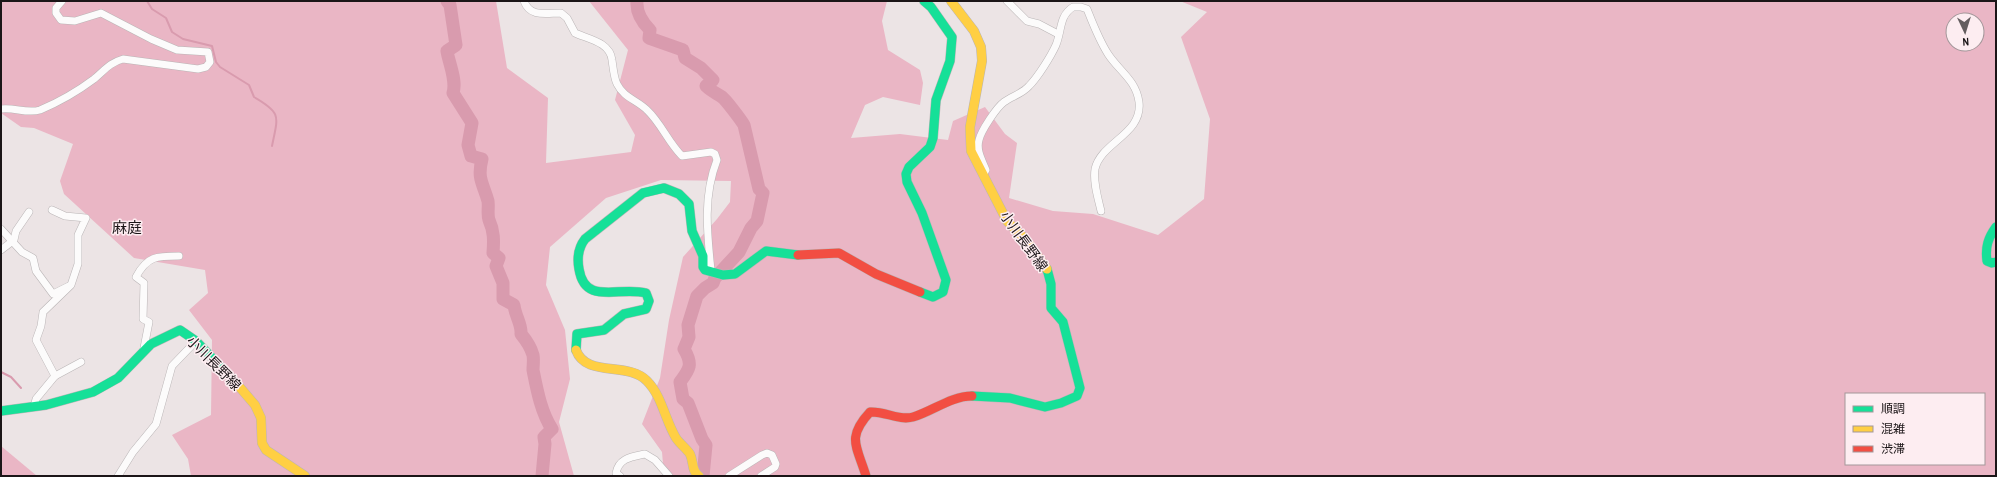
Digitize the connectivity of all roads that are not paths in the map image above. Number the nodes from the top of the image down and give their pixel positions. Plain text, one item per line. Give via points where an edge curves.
1 (62, 1) edge
2 (524, 1) edge
3 (924, 1) edge
4 (951, 1) edge
5 (1007, 1) edge
6 (1058, 34) junction
7 (1, 109) edge
8 (983, 175) junction
9 (52, 210) dead end
10 (1101, 211) dead end
11 (29, 212) dead end
12 (1996, 227) edge
13 (1, 229) edge
14 (12, 241) junction
15 (1, 250) edge
16 (179, 256) dead end
17 (1996, 262) edge
18 (711, 270) junction
19 (72, 285) junction
20 (196, 341) junction
21 (143, 353) junction
22 (81, 362) dead end
23 (55, 376) junction
24 (34, 407) junction
25 (1, 411) edge
26 (118, 476) edge
27 (305, 476) edge
28 (620, 476) edge
29 (669, 476) edge
30 (699, 476) edge
31 (729, 476) edge
32 (761, 476) edge
33 (866, 476) edge

1 - 7 street via 56,8 61,20 75,21 101,12 177,50 208,52 210,62 206,68 198,69 123,59 113,62 94,79 71,94 39,110 29,112 12,108
2 - 18 street via 535,14 561,13 567,18 575,33 607,48 612,55 616,84 627,98 646,108 682,156 711,152 715,154 717,160 710,177 706,223
3 - 18 street via 952,37 952,49 936,100 930,147 909,167 906,174 944,273 946,286 943,292 933,297 876,274 839,253 803,256 766,251 735,274 724,277
4 - 8 street, 小川長野線 via 974,31 981,47 982,62 970,142 971,151
5 - 6 street via 1027,21
6 - 8 street via 1056,45 1030,86 1004,102 983,131 978,149 986,170
6 - 10 street via 1063,16 1068,10 1073,7 1087,9 1108,54 1131,79 1137,94 1138,115 1133,126 1105,154 1096,169 1096,192
8 - 33 street, 小川長野線 via 1007,221 1026,240 1048,272 1051,308 1063,322 1080,388 1077,396 1045,407 1010,398 962,396 912,417 900,417 880,411 870,412 855,432 855,448
9 - 19 street via 65,216 86,218 78,235 78,264
11 - 14 street
12 - 17 street via 1988,238 1984,250 1987,261
13 - 14 street
14 - 15 street
14 - 19 street via 22,252 33,258 36,271 53,294
16 - 21 street via 152,258 142,267 136,278 144,283 143,319 149,322
18 - 30 street via 705,270 703,267 703,256 692,231 689,204 679,194 664,188 643,194 585,239 577,252 579,273 585,288 592,292 630,289 641,291 646,293 649,301 646,309 624,314 604,330 577,334 576,354 579,360 583,364 637,372 648,381 676,438 689,453 694,471
19 - 23 street via 43,312 36,340
20 - 21 street, 小川長野線 via 180,330 158,340
20 - 26 street via 168,371 156,424 133,452
20 - 27 street, 小川長野線 via 255,405 261,418 262,443 266,450
21 - 24 street, 小川長野線 via 117,379 94,391
22 - 23 street
23 - 24 street via 36,399
24 - 25 street, 小川長野線
28 - 29 street via 616,473 623,460 645,454 655,460
31 - 32 street via 767,453 772,455 776,464

